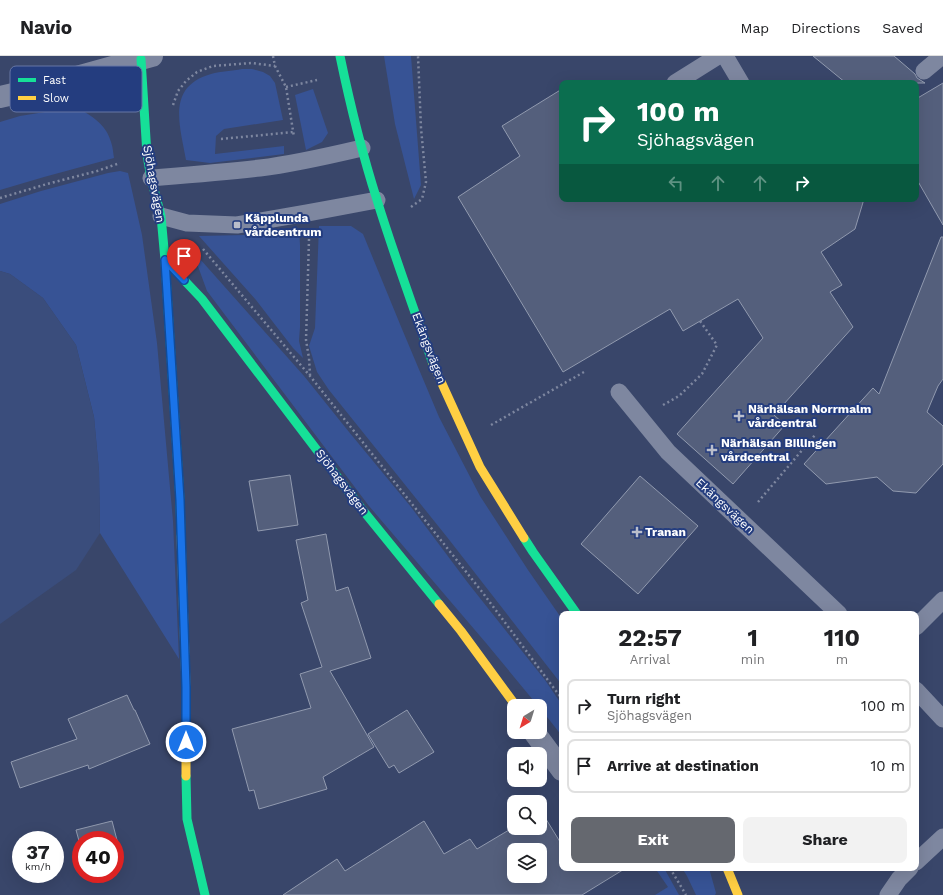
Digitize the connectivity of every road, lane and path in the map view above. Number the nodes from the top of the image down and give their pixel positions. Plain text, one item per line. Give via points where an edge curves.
1 (273, 56) edge
2 (340, 56) edge
3 (418, 56) edge
4 (718, 56) edge
5 (725, 56) edge
6 (942, 56) edge
7 (144, 57) edge
8 (113, 66) edge
9 (275, 66) junction
10 (924, 71) dead end
11 (680, 80) edge
12 (739, 80) edge
13 (310, 81) dead end
14 (286, 87) junction
15 (10, 95) edge
16 (0, 97) edge
17 (173, 106) dead end
18 (294, 132) junction
19 (294, 138) dead end
20 (221, 139) dead end
21 (362, 148) junction
22 (147, 155) junction
23 (151, 178) junction
24 (0, 198) edge
25 (376, 200) junction
26 (411, 207) dead end
27 (161, 216) junction
28 (310, 235) dead end
29 (200, 245) dead end
30 (165, 260) junction
31 (700, 321) dead end
32 (584, 372) dead end
33 (310, 376) junction
34 (619, 392) dead end
35 (663, 405) dead end
36 (486, 428) dead end
37 (815, 435) dead end
38 (754, 506) dead end
39 (943, 600) edge
40 (575, 611) edge
41 (836, 611) edge
42 (919, 624) edge
43 (919, 693) edge
44 (559, 695) edge
45 (511, 699) edge
46 (943, 719) edge
47 (539, 739) edge
48 (559, 766) edge
49 (943, 837) edge
50 (919, 859) edge
51 (672, 871) edge
52 (728, 871) edge
53 (907, 871) edge
54 (205, 895) edge
55 (686, 895) edge
56 (738, 895) edge
57 (888, 895) edge

1 - 9 path
2 - 21 street, Ekängsvägen
3 - 26 path via 426,182 422,199
4 - 11 lane
5 - 12 lane
6 - 10 lane
7 - 8 street
7 - 22 street, Sjöhagsvägen
9 - 14 path
9 - 17 path via 251,63 213,66 197,72 178,91
13 - 14 path
14 - 18 path
15 - 16 street
18 - 19 path
18 - 20 path
21 - 23 lane via 261,168
21 - 25 street, Ekängsvägen
22 - 23 street, Sjöhagsvägen
22 - 24 path
23 - 27 street, Sjöhagsvägen
25 - 27 lane via 237,225 187,223
25 - 40 street, Ekängsvägen via 433,364 480,467 533,552
27 - 30 street, Sjöhagsvägen
28 - 33 path via 306,340
29 - 33 path
30 - 45 street, Sjöhagsvägen via 202,299 361,508 461,631
30 - 54 street, Sjöhagsvägen via 180,500 187,819
31 - 35 path via 717,345 702,374 679,396
32 - 36 path
33 - 44 path via 483,593
34 - 41 lane, Ekängsvägen via 668,452
37 - 38 path
39 - 42 lane
43 - 46 lane
47 - 48 street
49 - 50 lane
51 - 55 path
52 - 56 street
53 - 57 lane

